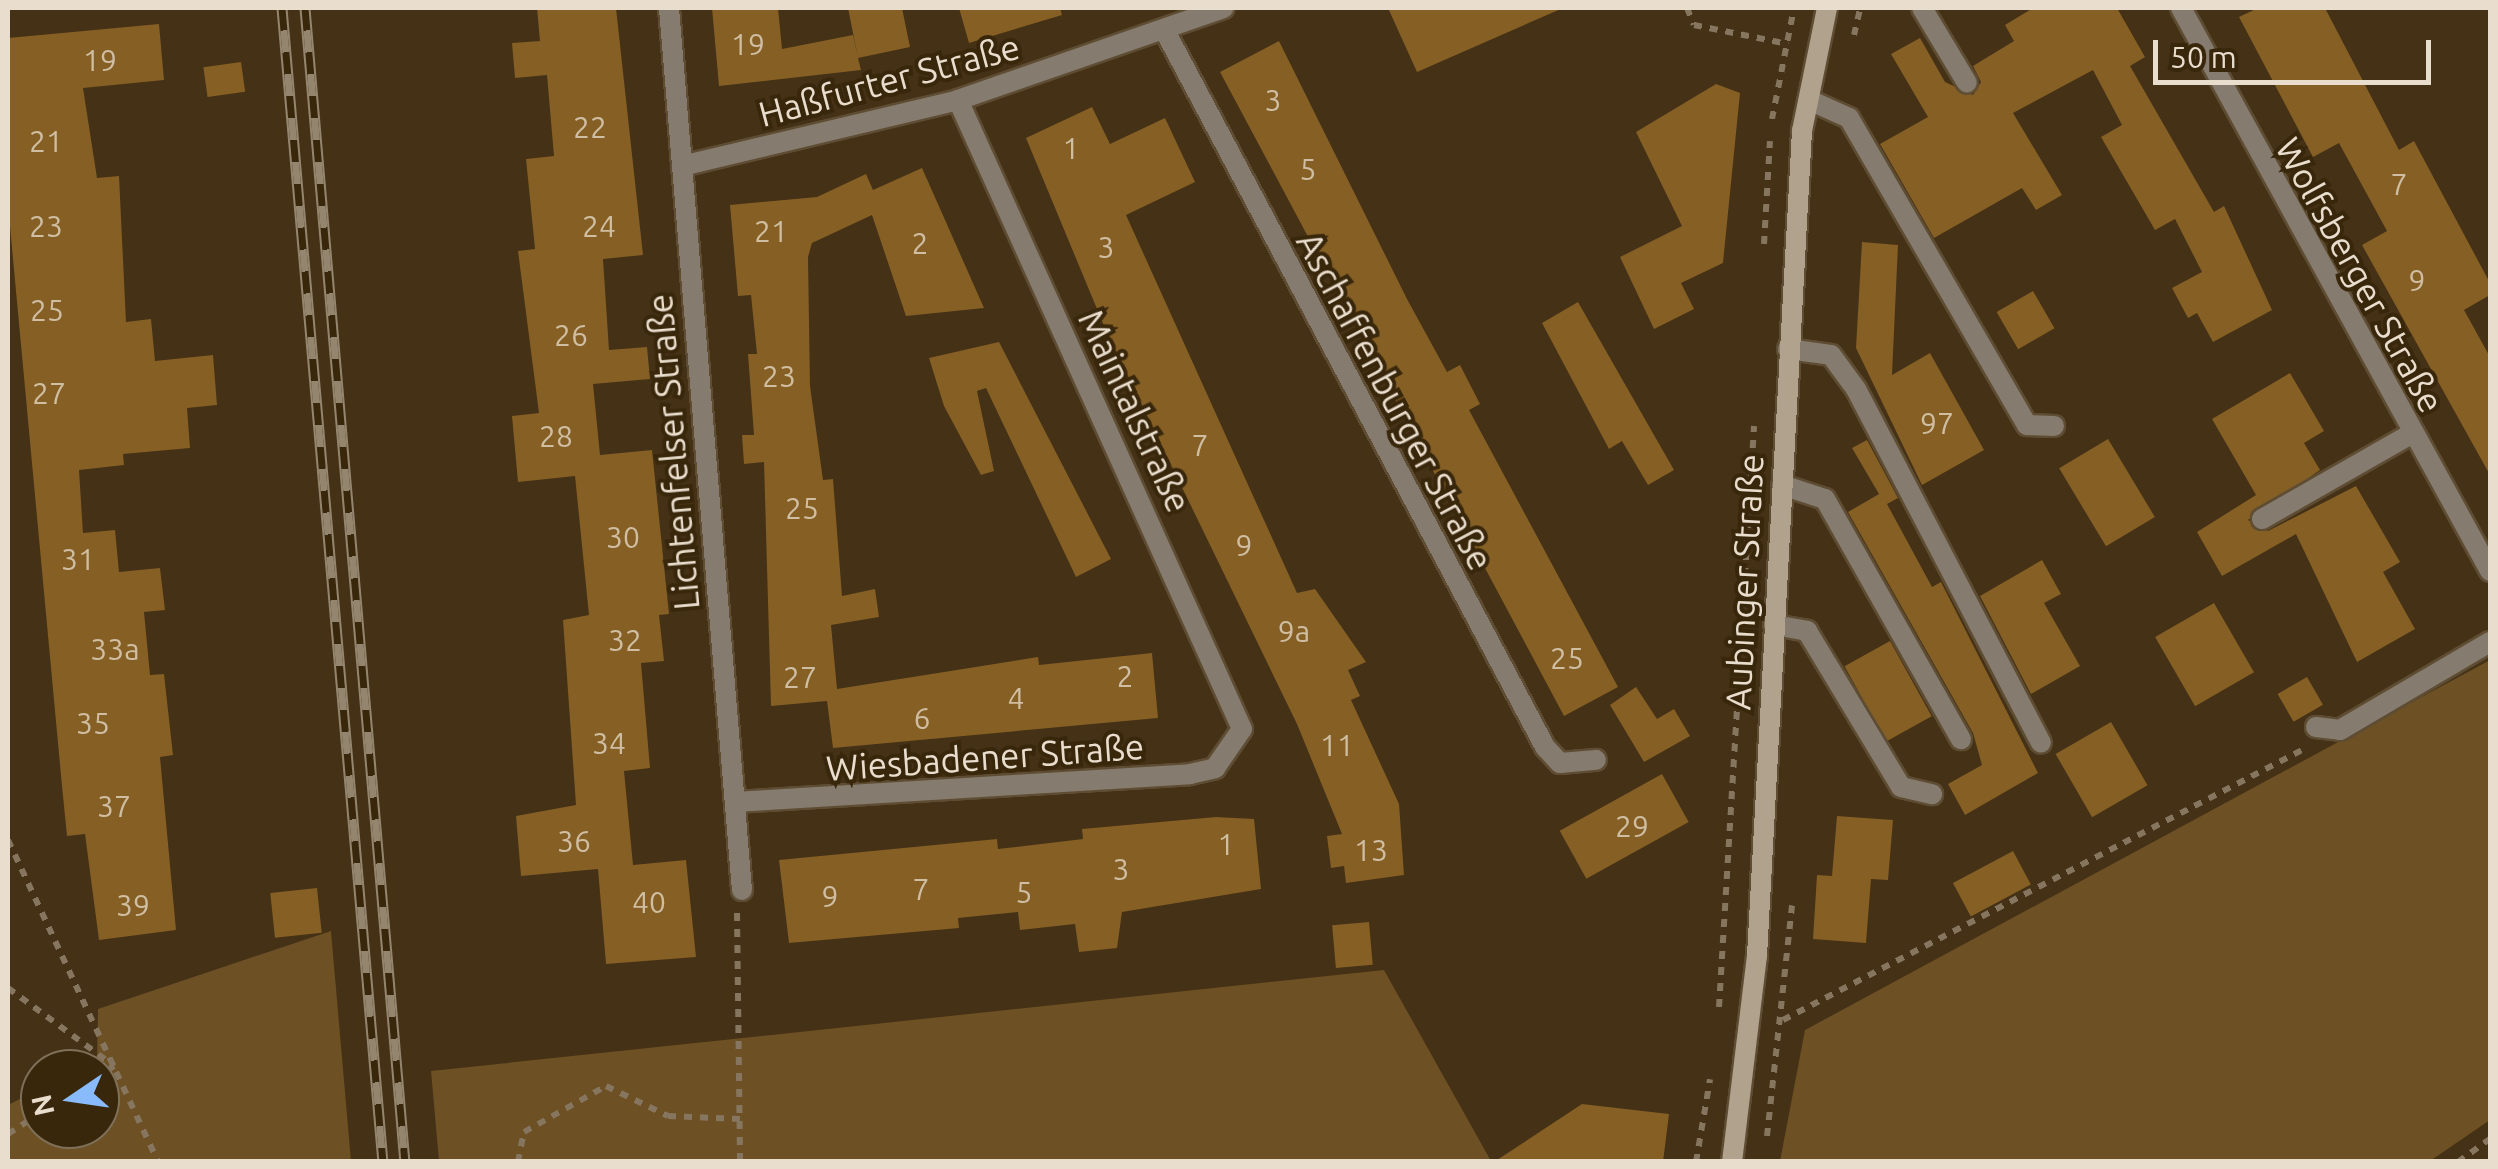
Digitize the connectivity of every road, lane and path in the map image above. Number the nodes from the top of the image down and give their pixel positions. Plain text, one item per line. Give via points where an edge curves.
1 (668, 8) edge
2 (1224, 8) edge
3 (1687, 8) edge
4 (1794, 8) edge
5 (1827, 8) edge
6 (1922, 8) edge
7 (2181, 8) edge
8 (1165, 30) junction
9 (1786, 44) junction
10 (1818, 50) junction
11 (1967, 83) dead end
12 (958, 100) junction
13 (1809, 100) junction
14 (682, 166) junction
15 (1763, 262) dead end
16 (1788, 349) junction
17 (1755, 414) dead end
18 (2054, 426) dead end
19 (2411, 434) junction
20 (1782, 484) junction
21 (2262, 519) dead end
22 (2490, 571) edge
23 (1774, 624) junction
24 (2490, 642) edge
25 (2316, 727) dead end
26 (2340, 730) junction
27 (1960, 738) dead end
28 (2041, 742) dead end
29 (1234, 751) joint
30 (1596, 760) dead end
31 (1932, 794) dead end
32 (735, 802) junction
33 (8, 840) edge
34 (742, 890) joint
35 (8, 988) edge
36 (1718, 1017) dead end
37 (1751, 1037) junction
38 (91, 1049) edge
39 (106, 1049) edge
40 (1711, 1072) dead end
41 (120, 1079) edge
42 (740, 1119) junction
43 (2490, 1139) edge
44 (158, 1162) edge
45 (518, 1162) edge
46 (740, 1162) edge
47 (1696, 1162) edge
48 (1732, 1162) edge
49 (2458, 1162) edge

1 - 14 street, Lichtenfelser Straße
2 - 8 street, Haßfurter Straße
3 - 9 path via 1694,24
4 - 9 path
5 - 10 main road, Aubinger Straße
6 - 11 street
7 - 19 street, Wolfsberger Straße
8 - 12 street, Haßfurter Straße
8 - 30 street, Aschaffenburger Straße via 1545,747 1560,763
9 - 10 path
9 - 15 path
10 - 13 main road, Aubinger Straße
12 - 14 street, Haßfurter Straße
12 - 29 street, Maintalstraße via 1238,709
13 - 16 main road, Aubinger Straße
13 - 18 street via 1849,118 2027,425
14 - 32 street, Lichtenfelser Straße
16 - 20 main road, Aubinger Straße
16 - 28 street via 1831,355 1856,389
17 - 36 path
19 - 21 street
19 - 22 street, Wolfsberger Straße
20 - 23 main road, Aubinger Straße
20 - 27 street via 1825,499
23 - 31 street via 1815,640 1902,787
23 - 37 main road, Aubinger Straße
24 - 26 street
25 - 26 street
26 - 37 path
29 - 32 street, Wiesbadener Straße via 1190,774
32 - 34 street, Lichtenfelser Straße
33 - 39 path
34 - 42 path
35 - 38 path
37 - 48 main road, Aubinger Straße
40 - 47 path
41 - 44 path
42 - 45 path via 668,1116 606,1086 524,1132
42 - 46 path
43 - 49 path

